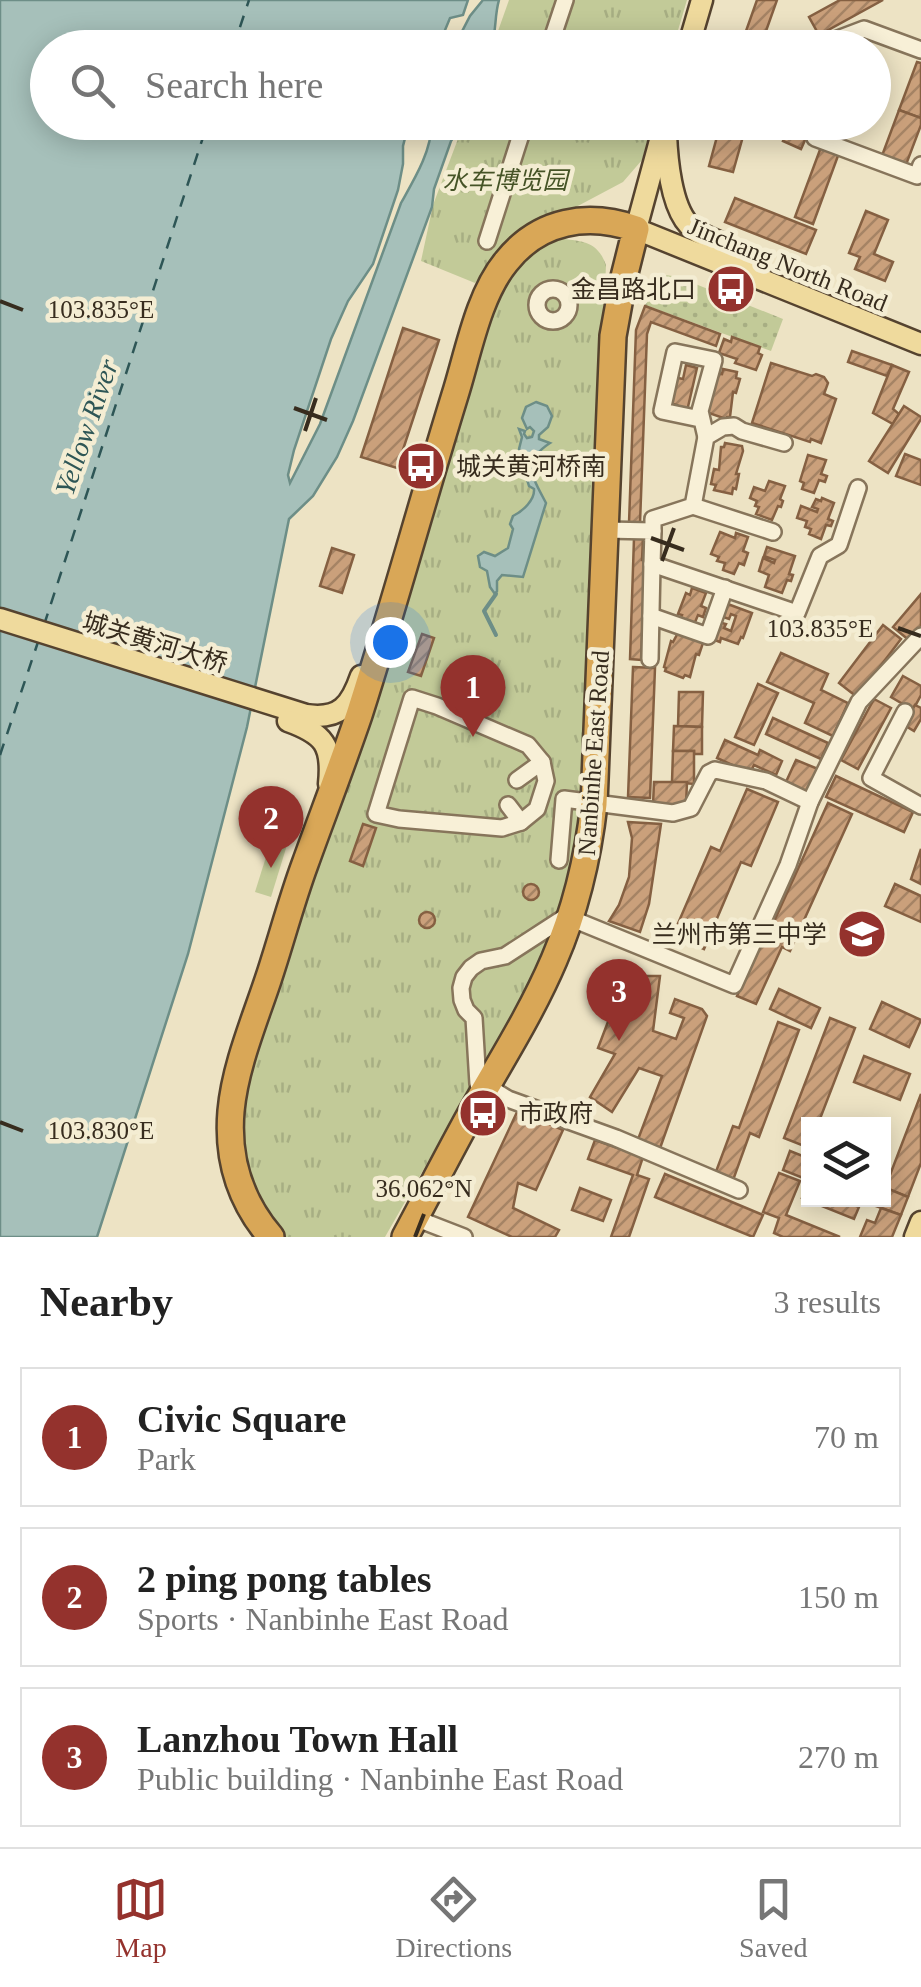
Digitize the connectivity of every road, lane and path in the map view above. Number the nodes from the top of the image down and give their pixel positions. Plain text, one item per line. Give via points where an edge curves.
1 (565, 0) edge
2 (702, 0) edge
3 (555, 30) edge
4 (693, 30) edge
5 (891, 38) edge
6 (921, 50) edge
7 (519, 140) edge
8 (661, 140) edge
9 (667, 140) edge
10 (820, 140) edge
11 (921, 166) edge
12 (636, 229) junction
13 (487, 241) dead end
14 (747, 274) junction
15 (921, 344) edge
16 (700, 419) junction
17 (706, 437) junction
18 (784, 443) dead end
19 (858, 488) dead end
20 (693, 506) junction
21 (418, 513) junction
22 (605, 530) junction
23 (653, 532) junction
24 (772, 532) dead end
25 (652, 564) junction
26 (725, 588) junction
27 (651, 616) junction
28 (0, 619) edge
29 (0, 629) edge
30 (921, 636) edge
31 (650, 659) dead end
32 (904, 712) dead end
33 (293, 717) junction
34 (542, 762) junction
35 (517, 780) dead end
36 (810, 802) junction
37 (594, 804) junction
38 (508, 805) dead end
39 (921, 806) edge
40 (521, 822) junction
41 (316, 835) junction
42 (560, 860) dead end
43 (566, 918) junction
44 (482, 1085) junction
45 (739, 1190) dead end
46 (921, 1222) edge
47 (410, 1227) edge
48 (270, 1237) edge
49 (464, 1237) edge
50 (915, 1237) edge

1 - 3 street
2 - 4 main road
5 - 6 street
7 - 13 street
8 - 12 main road, Nanbinhe East Road
9 - 14 main road via 688,225 734,251
10 - 11 street via 916,176
12 - 14 main road, Jinchang North Road
12 - 21 highway via 596,219 566,223 531,239 506,262 486,296
12 - 22 highway, Nanbinhe East Road via 613,336
14 - 15 main road, Jinchang North Road
16 - 16 street via 662,411 675,352 714,360
16 - 17 street
17 - 18 street via 734,426
17 - 20 street
19 - 26 street via 839,545 820,556 798,613
20 - 23 street via 653,519
20 - 24 street
21 - 33 main road via 356,691 332,715
21 - 41 highway
22 - 23 street
22 - 37 highway, Nanbinhe East Road
23 - 25 street
25 - 26 street
25 - 27 street
26 - 27 street via 708,636
27 - 31 street
28 - 33 main road, 城关黄河大桥
29 - 33 main road, 城关黄河大桥
30 - 36 street via 859,702
32 - 39 street via 870,778
33 - 41 main road via 317,734 330,755
34 - 35 street
34 - 40 street via 542,794
34 - 40 street via 528,745 412,698 376,814 502,828
36 - 37 street via 766,781 715,770 685,811
36 - 43 street via 734,984
37 - 42 street via 564,799
37 - 43 highway, Nanbinhe East Road via 584,872
38 - 40 street
41 - 48 highway via 231,1106 237,1180
43 - 44 highway, Nanbinhe East Road via 529,1012
43 - 44 street via 464,977 462,1000 474,1018
44 - 45 street
44 - 47 highway, Nanbinhe East Road
46 - 50 main road
47 - 49 street

